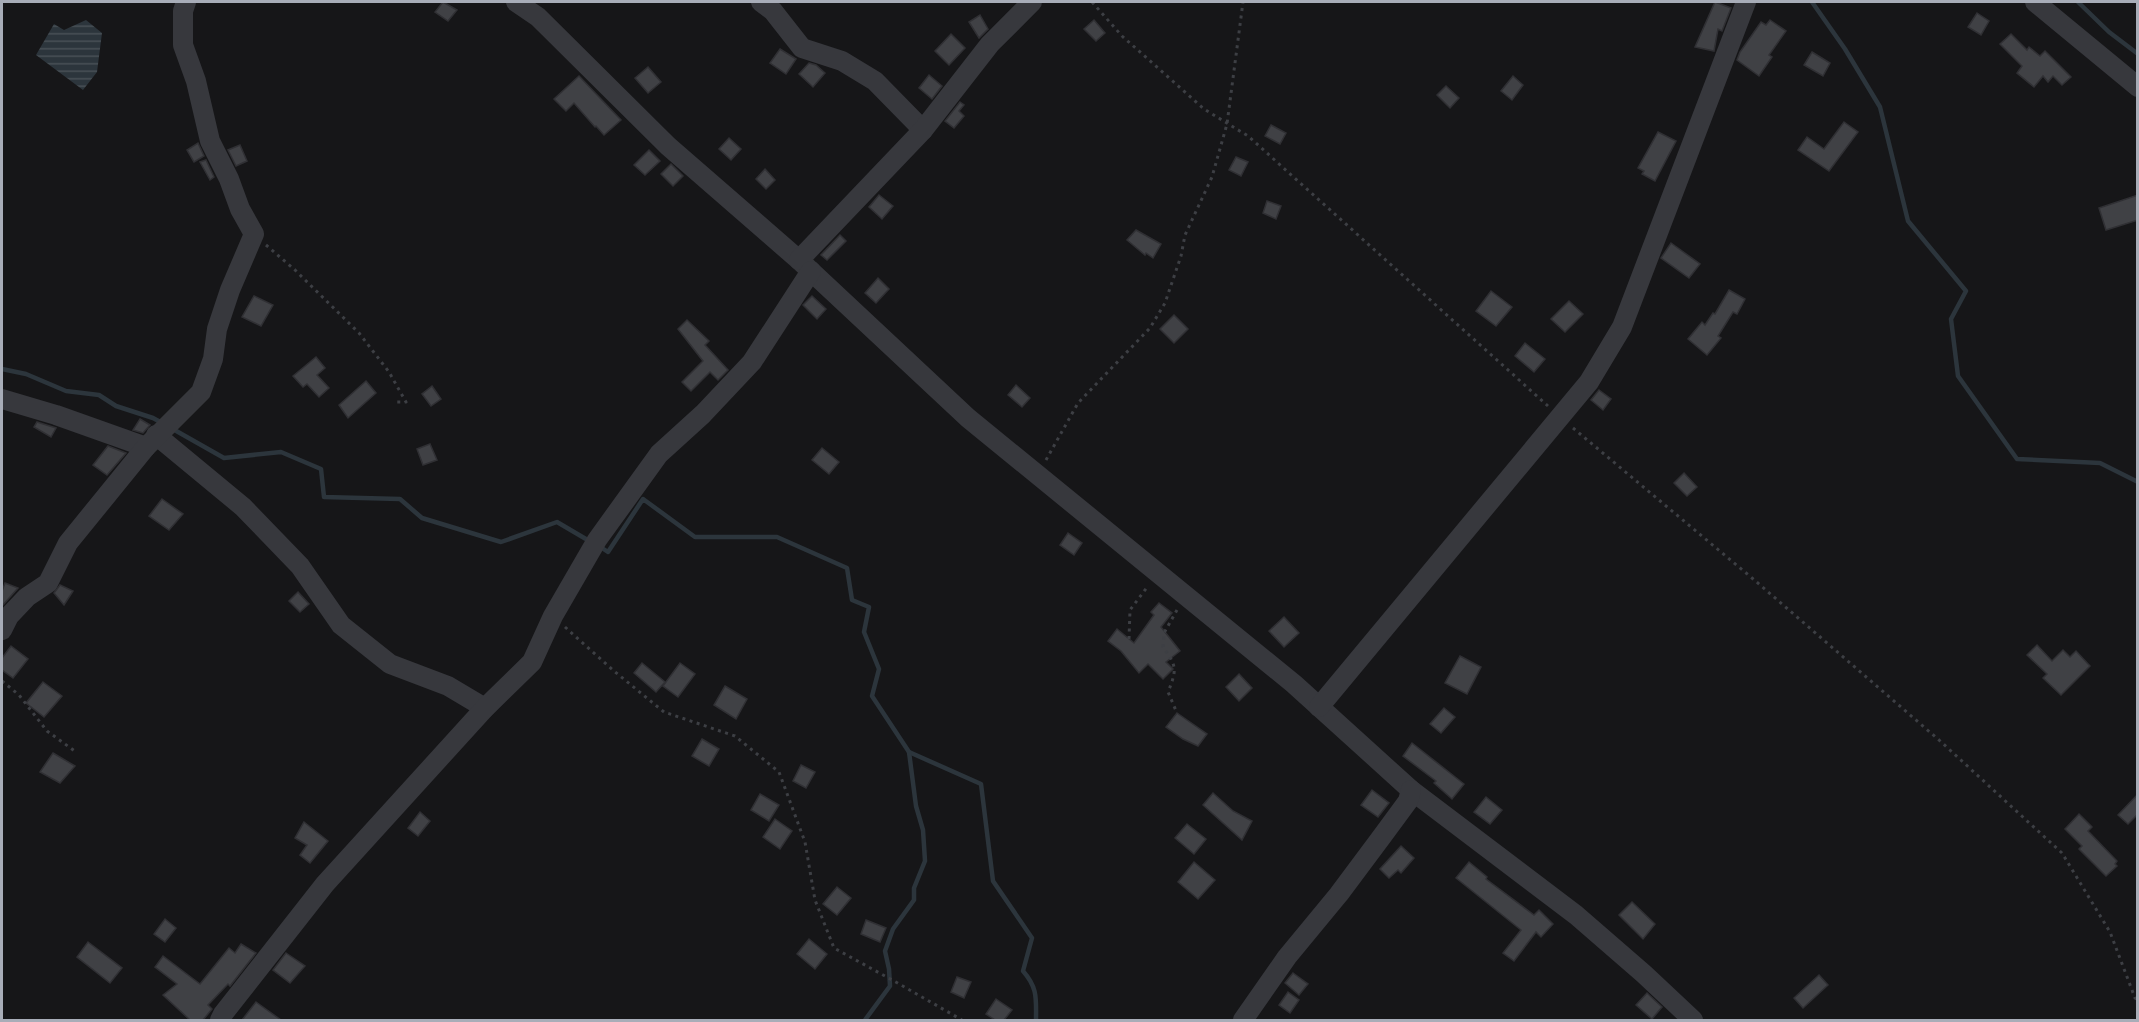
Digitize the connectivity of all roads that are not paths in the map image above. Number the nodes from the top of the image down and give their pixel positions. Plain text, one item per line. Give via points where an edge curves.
1 (186, 2) edge
2 (516, 2) edge
3 (761, 2) edge
4 (1032, 2) edge
5 (1746, 2) edge
6 (2036, 2) edge
7 (2138, 87) edge
8 (923, 130) junction
9 (805, 266) junction
10 (2, 399) edge
11 (151, 441) junction
12 (2, 630) edge
13 (1319, 707) junction
14 (485, 708) junction
15 (1411, 790) junction
16 (220, 1020) edge
17 (1243, 1020) edge
18 (1693, 1020) edge

1 - 11 street via 183,45 210,141 254,234 230,290 201,392
2 - 9 street via 538,17 668,146
3 - 8 street via 802,48 842,61 875,81
4 - 8 street via 990,44
5 - 13 street via 1622,327 1589,382
6 - 7 street
8 - 9 street
9 - 13 street via 968,418
9 - 14 street via 752,362 659,454 597,540 553,616 532,662
10 - 11 street
11 - 12 street via 68,543 48,583 27,597
11 - 14 street via 243,507 300,567 341,625 390,664 448,686
13 - 15 street
14 - 16 street via 325,884
15 - 17 street via 1408,801
15 - 18 street via 1576,915

